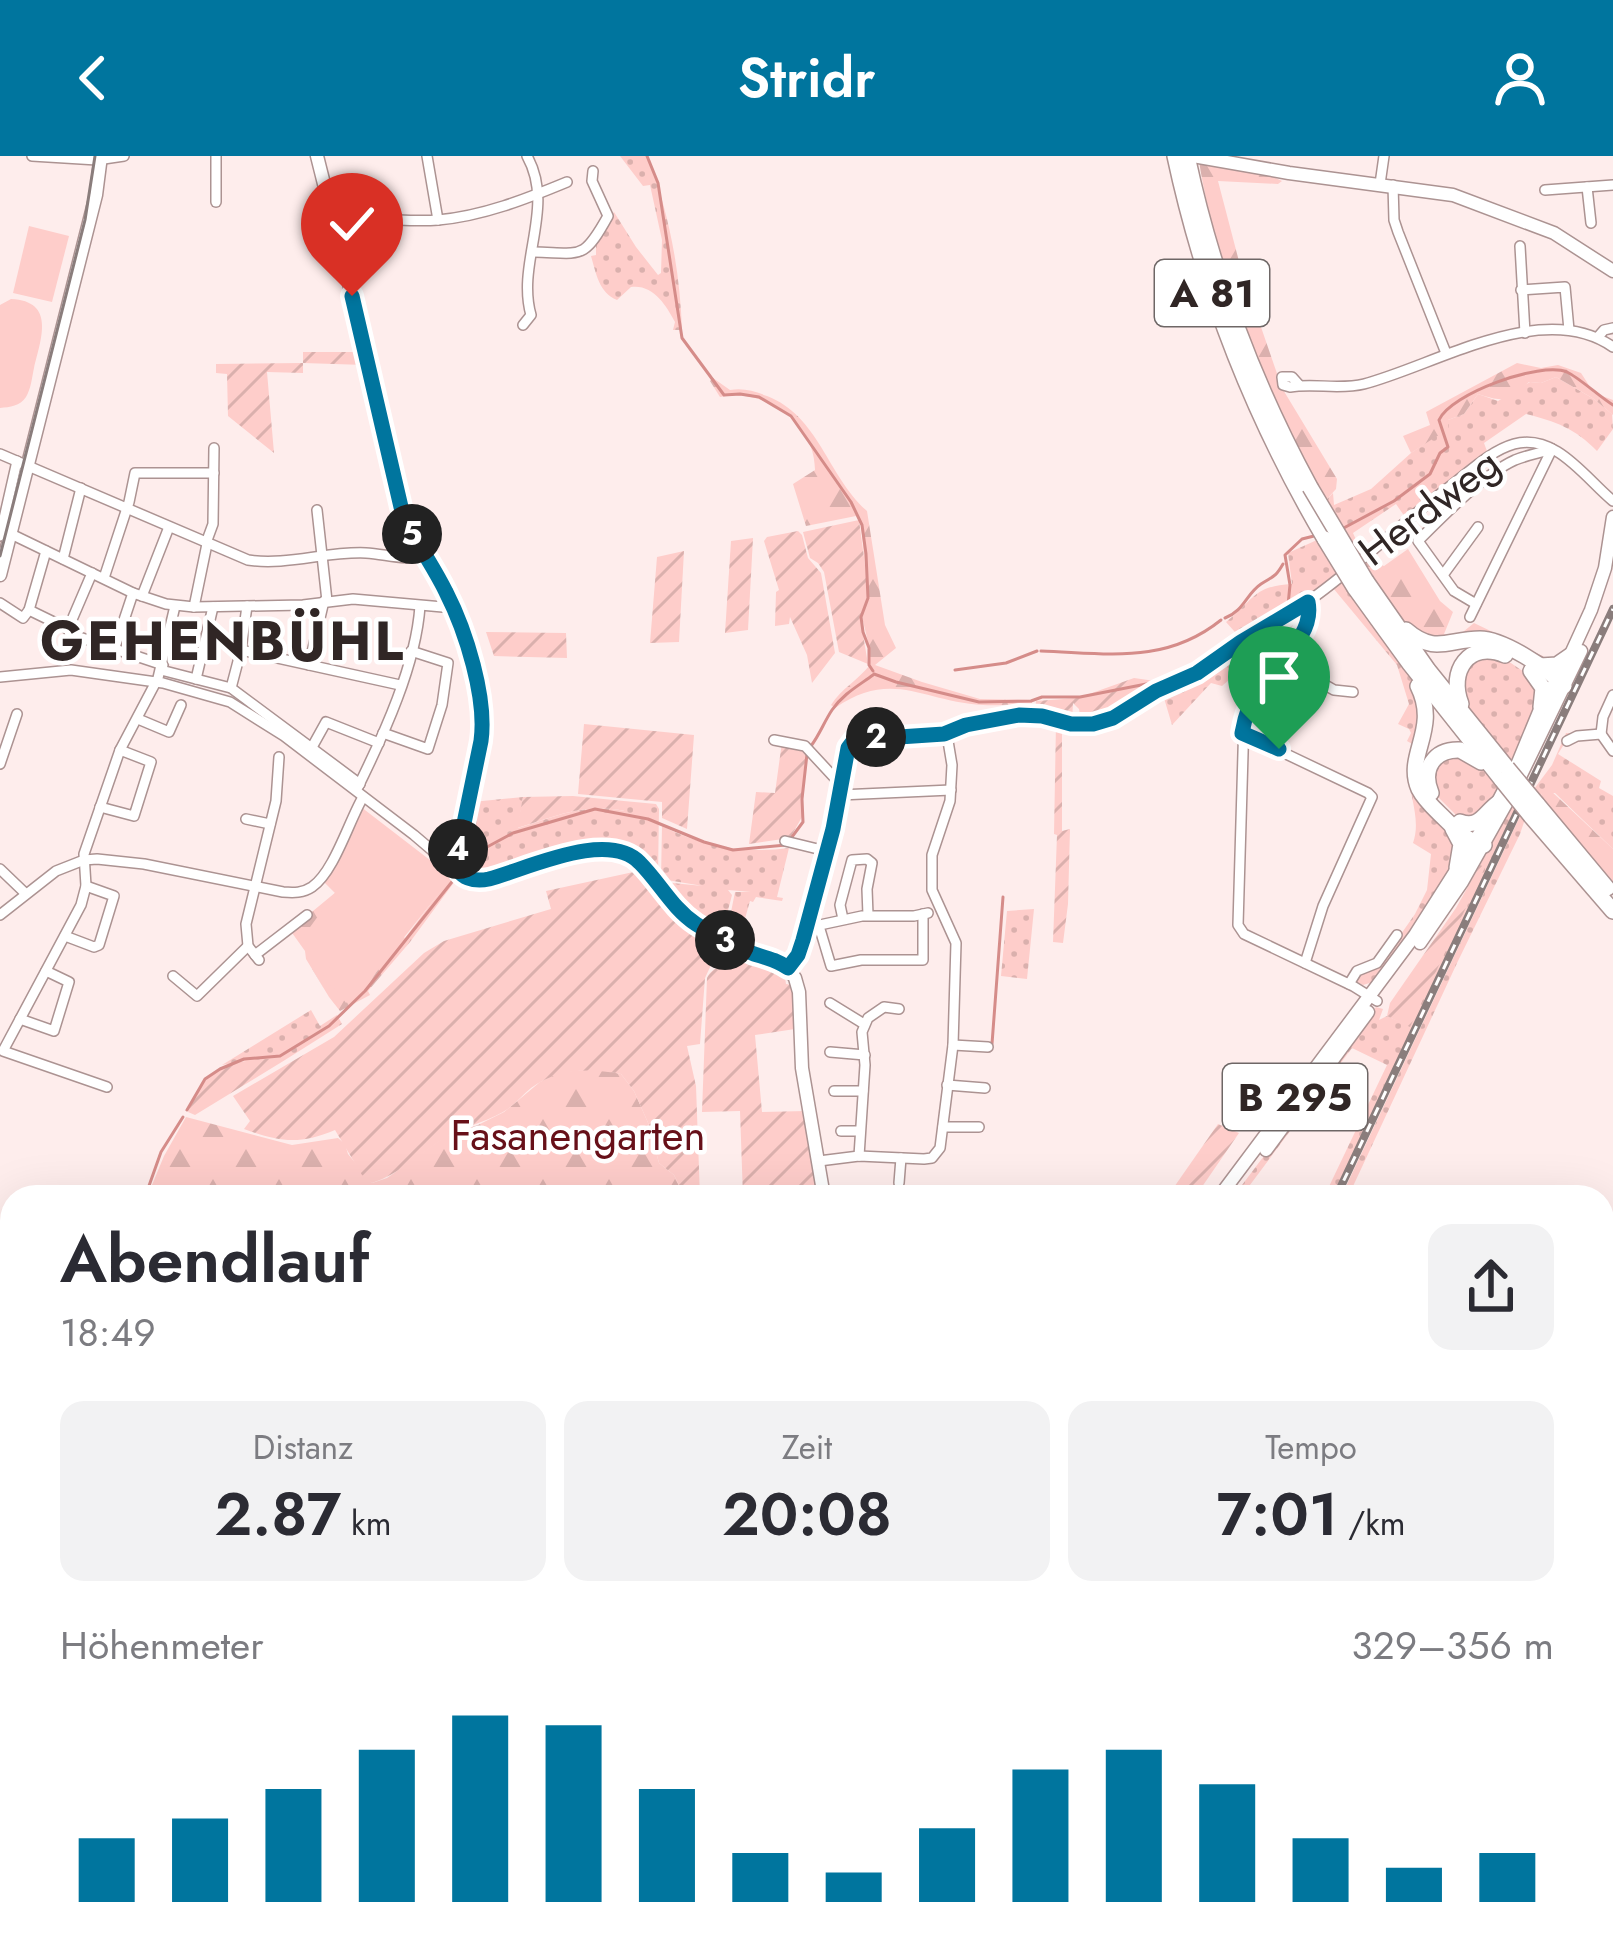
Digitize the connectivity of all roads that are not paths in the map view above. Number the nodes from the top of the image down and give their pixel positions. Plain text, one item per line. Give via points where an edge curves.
1 (32, 156) edge
2 (124, 156) edge
3 (216, 156) edge
4 (317, 156) edge
5 (427, 156) edge
6 (527, 156) edge
7 (1384, 156) edge
8 (101, 158) edge
9 (1184, 159) edge
10 (593, 171) dead end
11 (567, 182) dead end
12 (1387, 184) junction
13 (1613, 185) edge
14 (1587, 187) junction
15 (1545, 190) dead end
16 (539, 194) junction
17 (216, 202) dead end
18 (438, 220) junction
19 (340, 223) junction
20 (1591, 223) dead end
21 (1520, 246) dead end
22 (533, 252) junction
23 (1613, 271) edge
24 (1521, 290) junction
25 (523, 325) dead end
26 (1613, 328) edge
27 (1569, 330) junction
28 (1526, 333) junction
29 (1598, 337) junction
30 (1613, 347) edge
31 (1446, 352) junction
32 (1300, 386) dead end
33 (214, 448) dead end
34 (1552, 449) junction
35 (0, 454) edge
36 (22, 464) junction
37 (214, 473) junction
38 (81, 488) junction
39 (1613, 501) edge
40 (127, 508) junction
41 (317, 510) dead end
42 (1613, 517) edge
43 (169, 527) junction
44 (1478, 527) dead end
45 (5, 535) edge
46 (206, 543) junction
47 (46, 551) junction
48 (424, 556) junction
49 (322, 557) junction
50 (63, 559) junction
51 (1613, 566) edge
52 (92, 573) junction
53 (0, 575) edge
54 (1443, 575) junction
55 (104, 578) junction
56 (1361, 584) junction
57 (138, 594) junction
58 (325, 601) junction
59 (1308, 602) junction
60 (0, 603) edge
61 (1598, 603) junction
62 (1476, 604) junction
63 (176, 606) junction
64 (247, 606) junction
65 (420, 606) junction
66 (194, 607) junction
67 (213, 607) junction
68 (454, 608) junction
69 (29, 610) junction
70 (1470, 617) dead end
71 (1396, 626) junction
72 (68, 629) junction
73 (437, 644) dead end
74 (114, 650) junction
75 (241, 650) junction
76 (412, 651) junction
77 (1570, 656) junction
78 (433, 657) junction
79 (1282, 662) junction
80 (1410, 664) junction
81 (309, 665) junction
82 (1534, 668) junction
83 (160, 672) junction
84 (0, 677) edge
85 (196, 679) junction
86 (1558, 682) junction
87 (400, 685) junction
88 (231, 688) junction
89 (1353, 692) dead end
90 (1613, 695) edge
91 (181, 705) dead end
92 (1541, 707) junction
93 (16, 714) dead end
94 (138, 718) junction
95 (1469, 723) junction
96 (1242, 733) junction
97 (944, 734) junction
98 (1601, 734) junction
99 (381, 738) junction
100 (774, 740) dead end
101 (1567, 741) dead end
102 (311, 749) junction
103 (120, 750) junction
104 (1613, 751) edge
105 (279, 757) dead end
106 (0, 764) edge
107 (1503, 777) junction
108 (951, 790) junction
109 (360, 791) junction
110 (841, 791) junction
111 (1498, 803) junction
112 (100, 807) junction
113 (1535, 817) junction
114 (246, 819) dead end
115 (270, 824) junction
116 (1456, 824) junction
117 (789, 841) dead end
118 (1479, 842) junction
119 (826, 851) junction
120 (84, 860) junction
121 (457, 868) junction
122 (1457, 868) junction
123 (0, 869) edge
124 (86, 886) junction
125 (254, 887) junction
126 (25, 893) junction
127 (1613, 895) edge
128 (938, 907) junction
129 (1613, 910) edge
130 (923, 914) junction
131 (0, 915) edge
132 (307, 915) dead end
133 (868, 916) junction
134 (844, 919) junction
135 (813, 926) junction
136 (1397, 935) dead end
137 (65, 937) junction
138 (254, 954) junction
139 (1305, 963) junction
140 (788, 968) junction
141 (46, 971) junction
142 (173, 976) dead end
143 (1361, 990) junction
144 (880, 991) dead end
145 (830, 1003) dead end
146 (884, 1007) junction
147 (899, 1009) dead end
148 (20, 1019) junction
149 (864, 1024) junction
150 (953, 1045) junction
151 (988, 1047) dead end
152 (830, 1052) dead end
153 (865, 1055) junction
154 (947, 1085) junction
155 (107, 1087) dead end
156 (985, 1088) dead end
157 (834, 1091) dead end
158 (862, 1091) junction
159 (943, 1127) junction
160 (980, 1127) dead end
161 (841, 1131) dead end
162 (860, 1131) junction
163 (856, 1156) junction
164 (901, 1158) junction
165 (820, 1164) junction
166 (899, 1183) dead end
167 (823, 1185) edge
168 (1228, 1185) edge
169 (1238, 1185) edge

1 - 8 street
2 - 8 street
3 - 17 street
4 - 19 main road
5 - 18 street
6 - 16 street
7 - 12 street
8 - 36 main road
9 - 12 main road
9 - 56 highway, A 81, bridge via 1239,336 1304,490
10 - 22 street via 608,216 590,247
11 - 16 street
12 - 23 main road via 1453,195 1538,225
12 - 31 street
13 - 14 street
14 - 15 street
14 - 20 street
16 - 18 street
16 - 22 street
18 - 19 street
19 - 48 main road via 401,507
21 - 24 street
22 - 25 street via 531,315
24 - 27 street via 1565,287
24 - 28 street
26 - 29 street
27 - 28 street
27 - 29 street
28 - 31 street
29 - 30 street
31 - 32 street via 1357,386
33 - 37 street
34 - 39 street, Herdweg
34 - 54 street via 1504,466 1418,541
34 - 59 street, Herdweg via 1522,443 1492,454
34 - 62 street
35 - 36 street
36 - 38 street
36 - 45 main road
37 - 40 street via 138,472
37 - 46 street
38 - 40 street
38 - 50 street
40 - 43 street
40 - 55 street
41 - 49 street
42 - 61 main road
43 - 46 street
43 - 57 street
44 - 54 street
45 - 47 street
45 - 53 main road
46 - 49 street via 258,562
46 - 66 street
47 - 50 street
47 - 69 street
48 - 49 street
48 - 68 main road
49 - 58 street
50 - 52 street
51 - 61 main road
52 - 55 street
52 - 72 street
54 - 62 street
55 - 57 street
56 - 71 highway, A 81
56 - 80 highway, A 81
57 - 63 street
57 - 74 street
58 - 64 street
58 - 65 street
58 - 81 street
59 - 79 street via 1310,615
59 - 97 street, Herdweg via 1113,718 1083,725 1034,714
60 - 69 street via 23,618
61 - 77 main road
61 - 86 main road
62 - 70 street
63 - 66 street
63 - 83 street
64 - 67 street
64 - 75 street
65 - 68 street
65 - 76 street
66 - 67 street
67 - 85 street
68 - 121 main road via 483,725
69 - 72 street
71 - 82 highway via 1430,644 1493,640
71 - 95 highway, A 81
72 - 74 street
73 - 78 street
74 - 83 street
75 - 81 street
75 - 88 street
76 - 78 street
76 - 87 street
77 - 82 highway
77 - 86 main road
78 - 99 street via 448,663 428,749
79 - 89 street
79 - 96 street via 1253,697
80 - 107 highway, A 81
80 - 116 highway via 1427,710 1418,786
81 - 87 street
82 - 86 highway
82 - 92 highway
82 - 95 highway via 1497,652 1463,664 1458,695
83 - 84 street
83 - 85 street
83 - 94 street
83 - 109 street via 238,706
85 - 88 street
86 - 92 main road, B 295
86 - 118 main road, B 295
87 - 99 street
88 - 102 street
90 - 98 street
91 - 94 street via 170,733
92 - 111 main road, B 295
93 - 106 street
94 - 103 street
95 - 107 highway, A 81
96 - 139 street via 1238,925
96 - 139 street via 1372,797
97 - 108 street
97 - 110 street, Herdweg via 854,740
98 - 101 street
98 - 104 street
99 - 102 street via 326,722
99 - 109 street
100 - 110 street via 806,746
102 - 109 street
103 - 112 street
103 - 112 street via 151,762 134,816
105 - 115 street
107 - 113 highway, A 81, bridge
107 - 116 highway, A 81 via 1463,751 1434,759 1429,789
108 - 110 street
108 - 128 street via 932,855
109 - 121 street
109 - 125 street via 315,885 291,893
110 - 119 street
111 - 116 highway via 1479,822
111 - 118 main road, B 295
112 - 120 street
113 - 127 highway, A 81
113 - 129 highway, A 81
114 - 115 street
115 - 125 street
116 - 118 highway, A 81
116 - 122 highway
117 - 119 street
118 - 122 main road, B 295
118 - 143 main road, B 295 via 1439,916
119 - 135 street
120 - 124 street
120 - 125 street
120 - 126 street
121 - 140 main road via 480,881 585,851 625,853 693,922
122 - 143 main road, B 295 via 1384,976
123 - 126 street
124 - 137 street
124 - 137 street via 114,896 99,945
125 - 138 street via 246,924
126 - 131 street
128 - 130 street
128 - 150 street via 956,943
130 - 133 street
130 - 135 street via 923,960 831,965
132 - 138 street
133 - 134 street
133 - 134 street via 872,863 852,860
134 - 135 street
135 - 140 street
136 - 143 street via 1377,963 1357,971
137 - 141 street
138 - 142 street via 197,997
139 - 143 street
140 - 165 main road via 799,992 802,1068
141 - 148 street
141 - 148 street via 69,982 54,1030
143 - 168 main road, B 295 via 1360,1010
143 - 169 main road, B 295
144 - 146 street
145 - 149 street
146 - 147 street
146 - 149 street
148 - 155 street via 3,1051
149 - 153 street
150 - 151 street
150 - 154 street
152 - 153 street
153 - 158 street
154 - 156 street
154 - 159 street
157 - 158 street
158 - 162 street
159 - 160 street
159 - 164 street via 932,1158
161 - 162 street
162 - 163 street
163 - 164 street
163 - 165 street
164 - 166 street
165 - 167 main road

